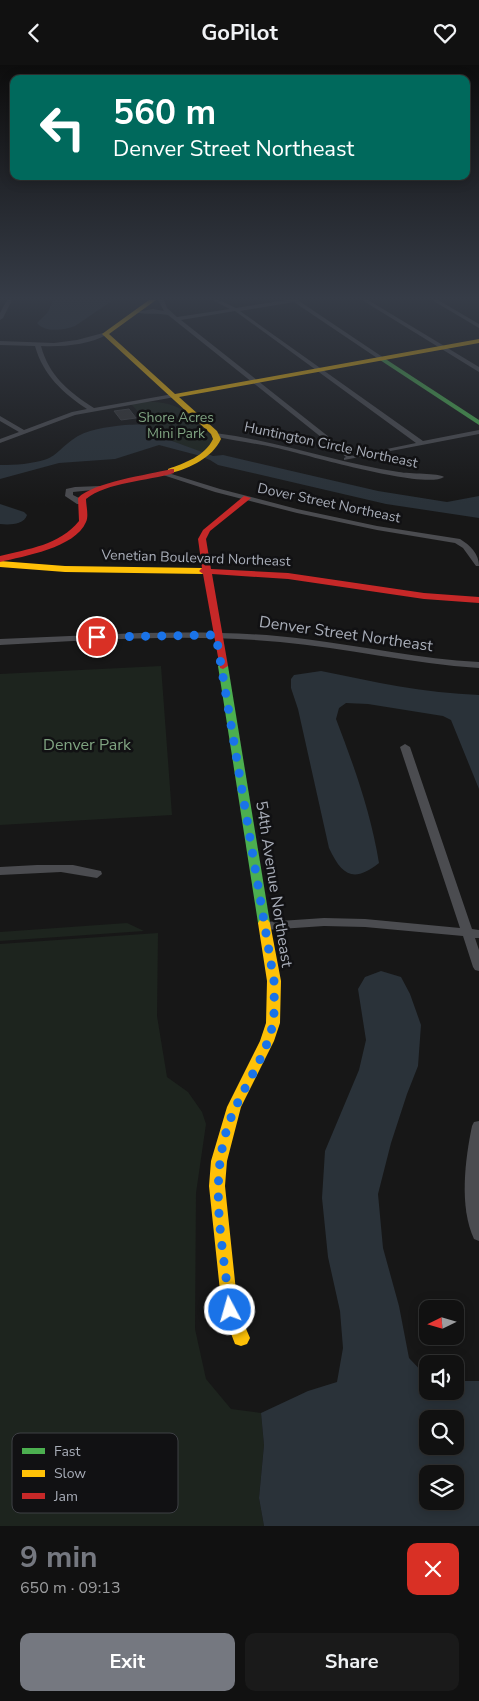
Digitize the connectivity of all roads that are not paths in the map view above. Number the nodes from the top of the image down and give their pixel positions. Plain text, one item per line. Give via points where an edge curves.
1 (46, 368) edge
2 (142, 368) edge
3 (238, 368) edge
4 (316, 368) edge
5 (329, 368) edge
6 (396, 368) edge
7 (319, 370) junction
8 (254, 381) junction
9 (201, 391) junction
10 (173, 396) junction
11 (146, 400) junction
12 (185, 407) junction
13 (92, 409) junction
14 (0, 418) edge
15 (479, 423) edge
16 (24, 432) junction
17 (479, 432) edge
18 (215, 435) junction
19 (0, 441) edge
20 (422, 444) junction
21 (352, 458) junction
22 (335, 461) junction
23 (165, 474) junction
24 (441, 477) dead end
25 (247, 498) junction
26 (32, 550) junction
27 (0, 558) edge
28 (0, 564) edge
29 (479, 564) edge
30 (36, 567) junction
31 (207, 570) junction
32 (479, 600) edge
33 (216, 635) junction
34 (0, 641) edge
35 (479, 665) edge
36 (405, 747) dead end
37 (0, 871) edge
38 (97, 874) dead end
39 (265, 926) junction
40 (473, 933) edge
41 (479, 967) edge
42 (479, 1126) edge
43 (479, 1235) edge
44 (240, 1338) dead end

1 - 13 street via 68,393
2 - 10 street
3 - 8 street
4 - 7 street
5 - 7 street
6 - 15 street
7 - 8 street
7 - 20 street
8 - 9 street
8 - 21 street
9 - 10 street
9 - 12 street via 188,397
10 - 11 street
10 - 12 street
11 - 12 street via 166,401
11 - 13 street
12 - 18 street
13 - 16 street via 57,418
14 - 16 street
16 - 19 street
17 - 20 street
18 - 22 street, Huntington Circle Northeast via 269,444
18 - 23 street via 215,446 203,456
20 - 21 street
21 - 22 street
22 - 24 street, Huntington Circle Northeast via 414,477
23 - 25 street, Dover Street Northeast
23 - 26 street via 85,494 80,502 84,517 76,530 57,542
25 - 29 street, Dover Street Northeast via 336,520 457,541 466,546
25 - 31 street, 54th Avenue Northeast via 204,533 202,544
26 - 27 street
26 - 30 street via 27,560
28 - 30 street, Venetian Boulevard Northeast
30 - 31 street, Venetian Boulevard Northeast
31 - 32 street, Venetian Boulevard Northeast via 287,576 429,597
31 - 33 street, 54th Avenue Northeast
33 - 34 street, Denver Street Northeast via 155,634
33 - 35 street, Denver Street Northeast via 308,641 418,659
33 - 39 street, 54th Avenue Northeast
36 - 40 street
37 - 38 street via 59,867 79,868
39 - 40 street via 365,923
39 - 44 street, 54th Avenue Northeast via 274,981 273,1023 234,1107 219,1161 217,1186 230,1310
40 - 41 street
42 - 43 street via 471,1175

